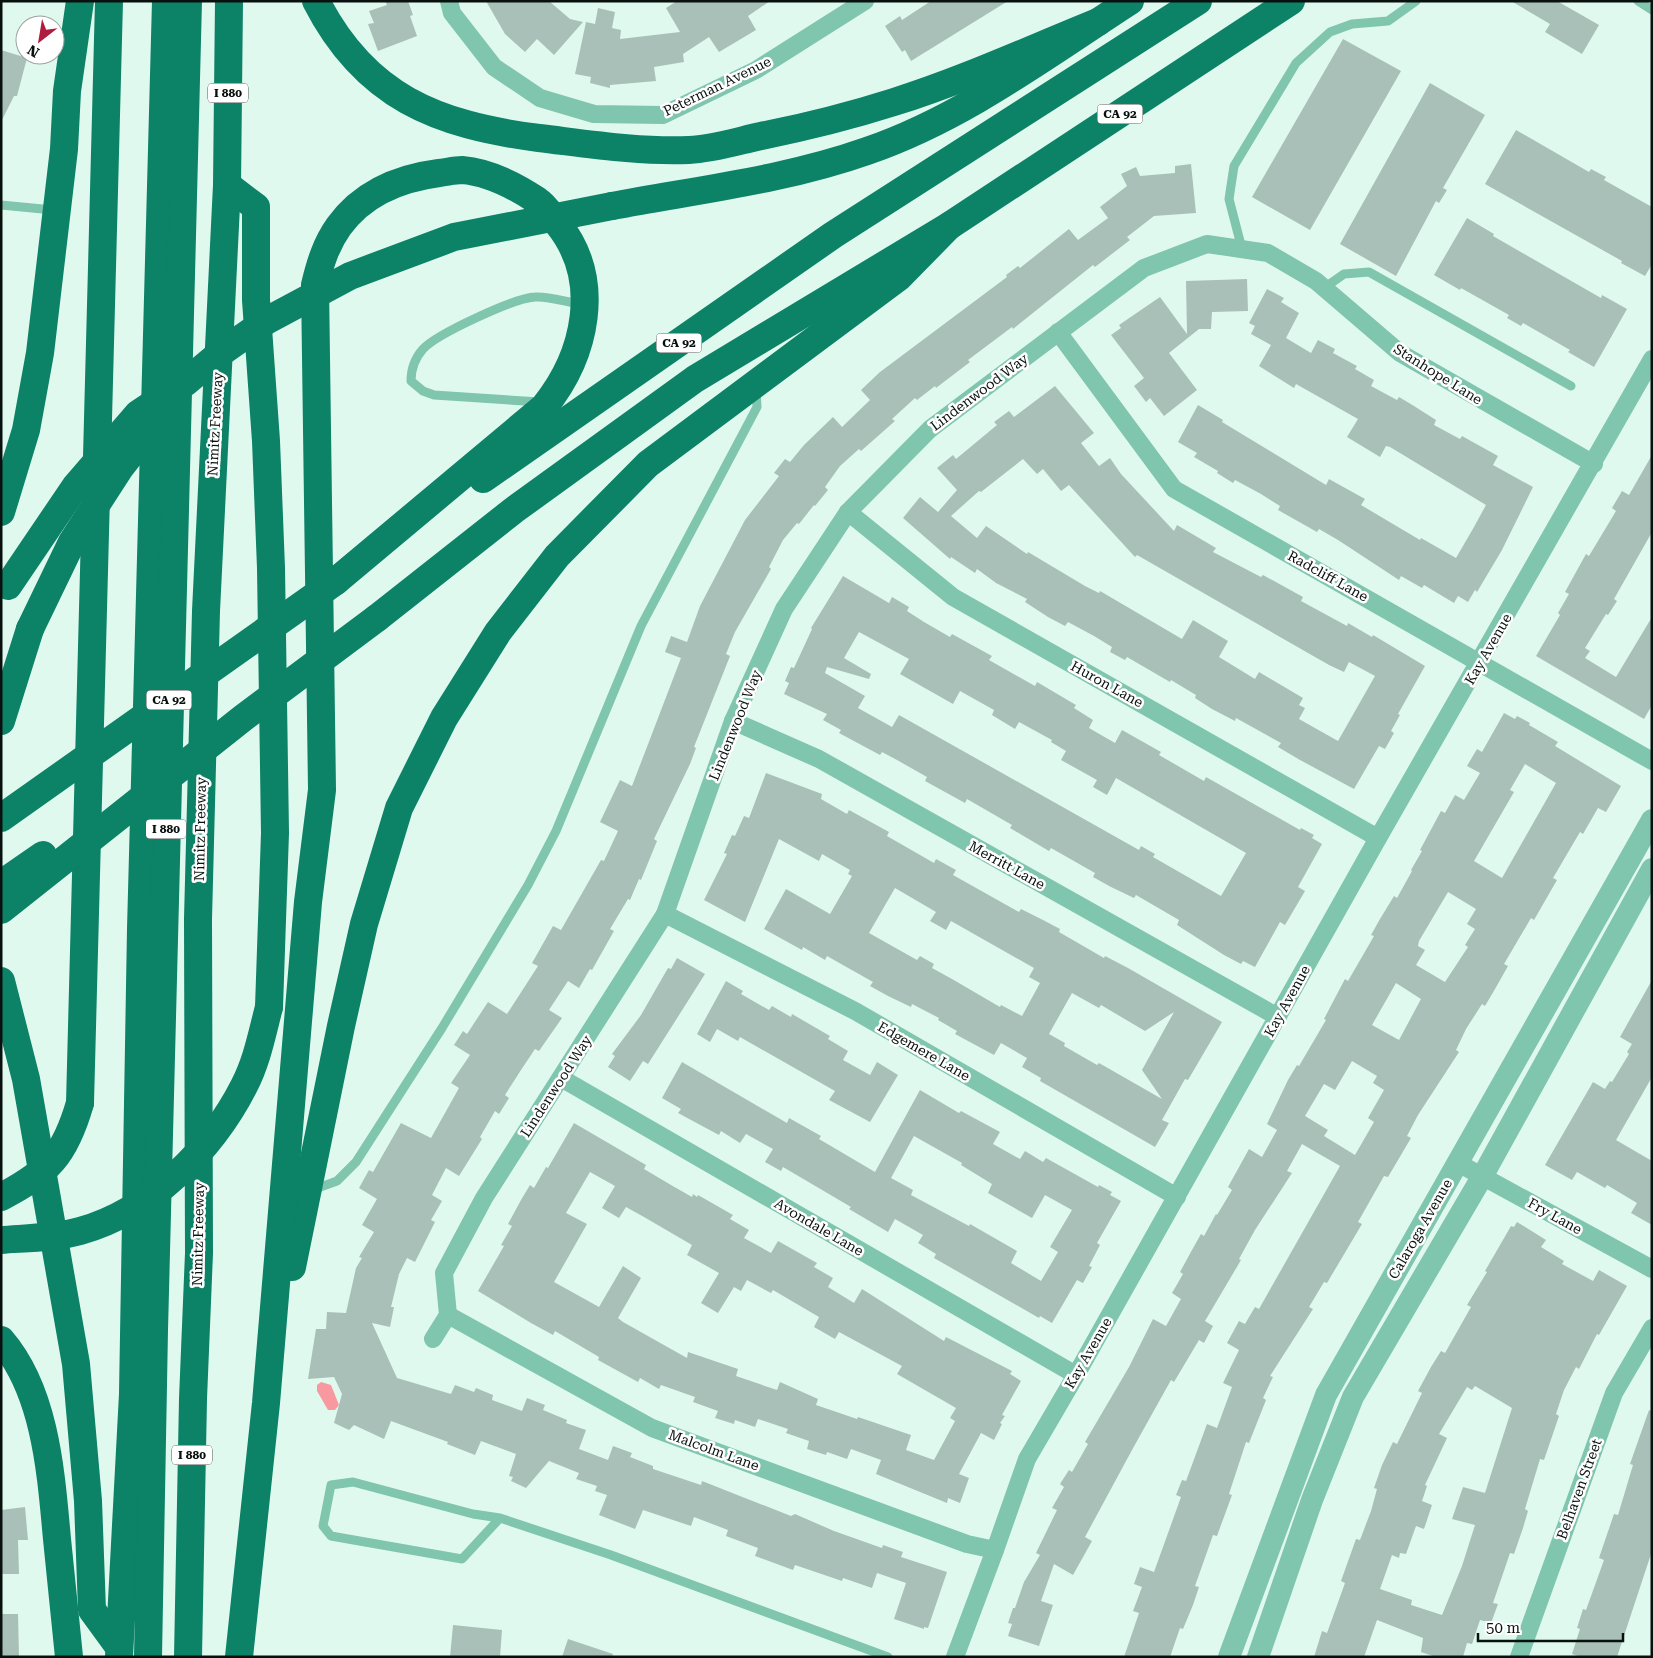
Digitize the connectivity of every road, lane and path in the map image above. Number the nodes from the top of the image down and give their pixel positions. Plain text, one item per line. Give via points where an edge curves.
1 (80, 1) edge
2 (109, 1) edge
3 (166, 1) edge
4 (188, 1) edge
5 (229, 1) edge
6 (316, 1) edge
7 (448, 1) edge
8 (865, 1) edge
9 (1130, 1) edge
10 (1198, 1) edge
11 (1291, 1) edge
12 (1416, 1) edge
13 (1638, 1) edge
14 (1652, 10) edge
15 (1098, 22) junction
16 (227, 185) junction
17 (1, 205) edge
18 (57, 211) junction
19 (949, 226) junction
20 (1207, 244) joint
21 (1242, 249) junction
22 (1324, 288) junction
23 (586, 304) junction
24 (1058, 332) junction
25 (1652, 359) edge
26 (186, 382) junction
27 (756, 385) junction
28 (1571, 386) dead end
29 (548, 403) junction
30 (1594, 464) junction
31 (1, 512) edge
32 (848, 512) junction
33 (336, 582) junction
34 (4, 592) edge
35 (1480, 662) junction
36 (243, 718) junction
37 (1, 721) edge
38 (734, 721) junction
39 (1652, 761) edge
40 (1, 818) edge
41 (1652, 820) edge
42 (1378, 838) junction
43 (1652, 869) edge
44 (1, 884) edge
45 (1, 910) edge
46 (665, 914) junction
47 (1, 981) edge
48 (1278, 1017) junction
49 (561, 1078) junction
50 (1458, 1164) junction
51 (1482, 1177) junction
52 (308, 1192) junction
53 (1, 1197) edge
54 (1177, 1197) junction
55 (1, 1240) edge
56 (1652, 1269) edge
57 (448, 1315) junction
58 (1652, 1328) edge
59 (433, 1339) dead end
60 (1, 1340) edge
61 (1076, 1375) junction
62 (266, 1402) junction
63 (500, 1518) junction
64 (995, 1550) junction
65 (119, 1652) edge
66 (69, 1657) edge
67 (148, 1657) edge
68 (188, 1657) edge
69 (239, 1657) edge
70 (888, 1657) edge
71 (955, 1657) edge
72 (1229, 1657) edge
73 (1258, 1657) edge
74 (1519, 1657) edge

1 - 18 highway via 67,91
2 - 53 highway, bridge via 80,1103 71,1134 54,1161 25,1185
3 - 65 highway, I 880 via 141,929 133,1394
4 - 67 highway, I 880
5 - 16 highway, Nimitz Freeway / I 880
6 - 15 highway via 347,50 372,75 398,96 441,117 490,132 621,148 690,150 798,129 895,102
7 - 8 street, Peterman Avenue via 452,13 494,67 540,98 594,114 663,115 756,70
9 - 15 highway
10 - 33 highway, CA 92 via 833,235
11 - 19 highway, CA 92
12 - 21 lane via 1388,21 1352,24 1330,32 1296,62 1234,166 1229,199
13 - 14 lane
15 - 26 highway, bridge via 1007,84 868,151 805,169 454,237 350,276 266,321
16 - 55 highway, bridge via 256,207 256,300 270,520 275,794 269,1007 256,1057 228,1115 207,1143 153,1194 112,1220 80,1231 44,1238
16 - 68 highway, Nimitz Freeway / I 880 via 206,610 198,919 199,1253
17 - 18 lane
18 - 31 highway via 40,353 26,430
19 - 27 highway via 899,278
19 - 36 highway, CA 92, bridge via 695,379 514,510
20 - 21 street, Stanhope Lane
20 - 24 street, Lindenwood Way via 1144,268
21 - 22 street, Stanhope Lane via 1268,253
22 - 28 lane via 1344,274 1369,272
22 - 30 street, Stanhope Lane via 1400,353
23 - 29 highway via 581,340 569,372
23 - 29 lane via 534,297 501,308 436,338 422,350 411,373 411,381 434,395
23 - 62 highway via 582,271 569,238 540,202 501,180 462,170 421,175 392,184 361,201 338,226 322,255 315,285 322,790 308,902
24 - 32 street, Lindenwood Way via 930,429
24 - 35 street, Radcliff Lane via 1174,489
25 - 30 street, Kay Avenue
26 - 34 highway, bridge via 138,414 75,487
26 - 37 highway, bridge via 120,468 72,542 30,629
27 - 52 lane via 757,407 642,626 556,831 528,885 356,1162 338,1181
27 - 52 highway via 648,464 557,556 498,632 444,718 399,808 364,924
29 - 33 highway
30 - 35 street, Kay Avenue
32 - 38 street, Lindenwood Way via 784,609
32 - 42 street, Huron Lane via 953,597
33 - 40 highway, CA 92, bridge
35 - 39 street, Radcliff Lane
35 - 42 street, Kay Avenue
36 - 44 highway, CA 92, bridge
36 - 45 highway, bridge
38 - 46 street, Lindenwood Way
38 - 48 street, Merritt Lane via 818,759
41 - 50 street, Calaroga Avenue
42 - 48 street, Kay Avenue
43 - 51 street, Calaroga Avenue
46 - 49 street, Lindenwood Way
46 - 54 street, Edgemere Lane via 855,1011
47 - 65 highway via 26,1079 76,1364 88,1501 92,1610
48 - 54 street, Kay Avenue
49 - 57 street, Lindenwood Way via 484,1198 444,1273
49 - 61 street, Avondale Lane
50 - 51 street, Fry Lane
50 - 72 street, Calaroga Avenue via 1326,1395
51 - 56 street, Fry Lane
51 - 73 street, Calaroga Avenue via 1353,1397 1312,1500
52 - 62 highway
54 - 61 street, Kay Avenue
57 - 59 street
57 - 64 street, Malcolm Lane via 652,1428 967,1544
58 - 74 street, Belhaven Street via 1614,1393
60 - 66 highway via 25,1380 40,1421 50,1470
61 - 64 street, Kay Avenue via 1027,1458
62 - 69 highway
63 - 63 lane via 473,1514 354,1482 332,1485 323,1526 331,1536 462,1559
63 - 70 lane
64 - 71 street, Kay Avenue

